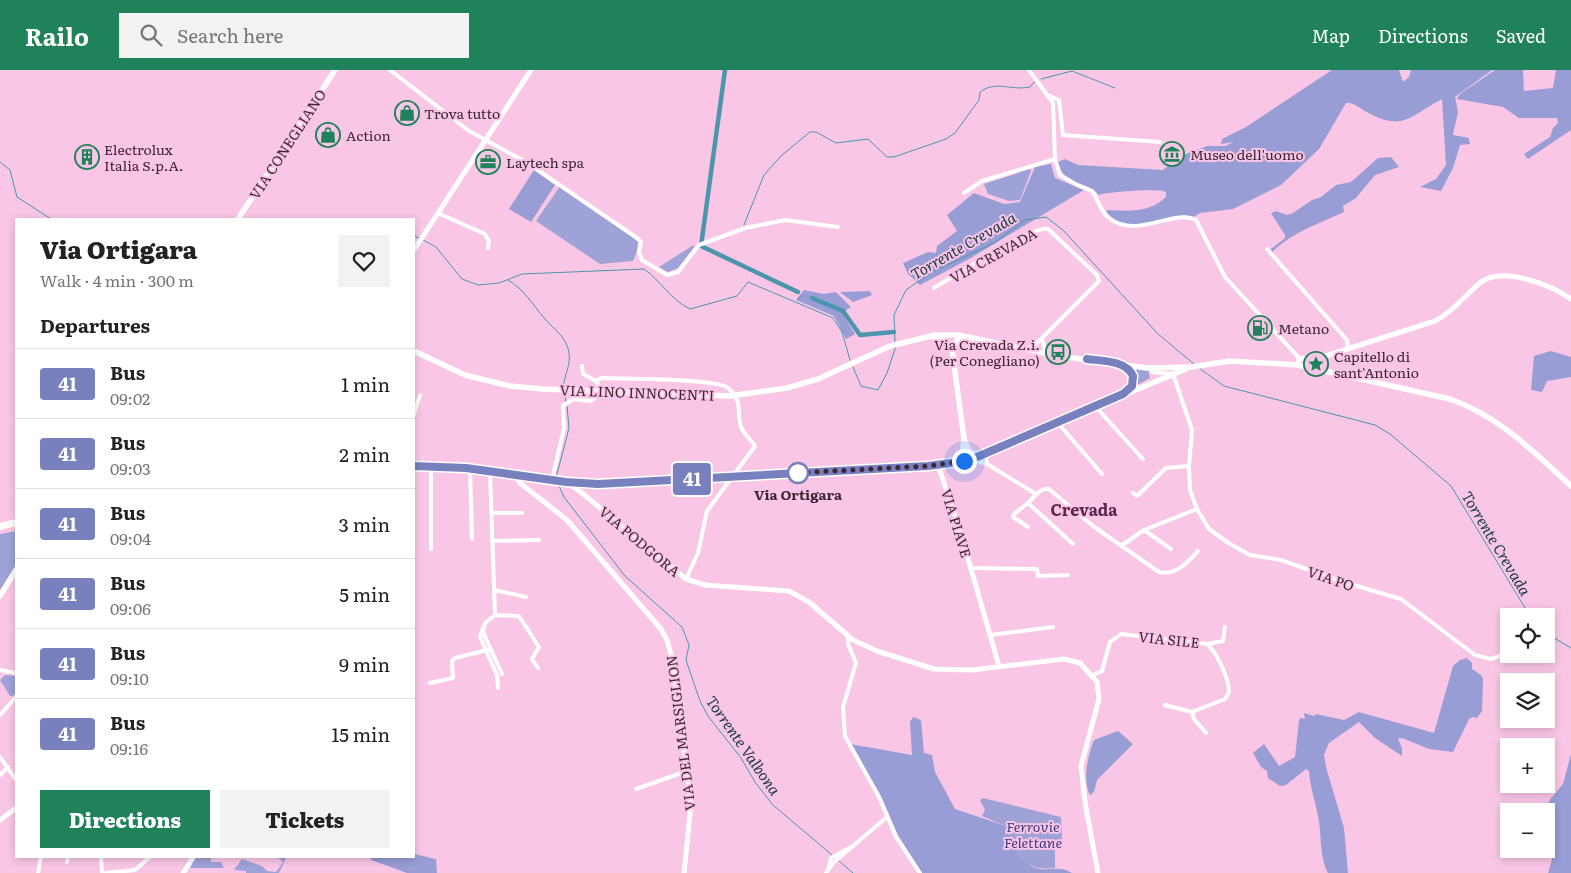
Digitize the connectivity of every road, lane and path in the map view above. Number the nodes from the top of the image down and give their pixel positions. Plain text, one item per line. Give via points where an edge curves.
1 (335, 70) edge
2 (390, 70) edge
3 (531, 70) edge
4 (1029, 70) edge
5 (1050, 96) junction
6 (486, 142) junction
7 (1160, 142) dead end
8 (1055, 159) junction
9 (964, 193) dead end
10 (438, 213) junction
11 (239, 218) edge
12 (838, 227) dead end
13 (415, 248) edge
14 (488, 248) dead end
15 (1267, 249) dead end
16 (934, 288) dead end
17 (1571, 299) edge
18 (1042, 338) junction
19 (985, 340) junction
20 (910, 341) junction
21 (1026, 349) junction
22 (1348, 349) junction
23 (415, 352) edge
24 (1046, 353) junction
25 (954, 354) junction
26 (1298, 362) junction
27 (1118, 363) junction
28 (1312, 364) junction
29 (582, 366) dead end
30 (1190, 368) junction
31 (1150, 370) junction
32 (1173, 374) junction
33 (596, 381) junction
34 (1151, 382) junction
35 (600, 388) dead end
36 (600, 394) dead end
37 (1123, 394) junction
38 (420, 395) dead end
39 (1095, 406) junction
40 (415, 411) edge
41 (1057, 422) junction
42 (964, 438) junction
43 (991, 450) junction
44 (971, 459) junction
45 (1142, 459) dead end
46 (944, 464) junction
47 (987, 464) junction
48 (415, 466) edge
49 (1189, 466) junction
50 (430, 467) junction
51 (470, 469) junction
52 (490, 472) junction
53 (1102, 474) dead end
54 (515, 475) junction
55 (731, 477) junction
56 (553, 480) junction
57 (564, 482) junction
58 (583, 484) junction
59 (1571, 486) edge
60 (581, 492) junction
61 (1133, 493) dead end
62 (1036, 494) junction
63 (588, 498) junction
64 (1028, 503) junction
65 (1197, 509) junction
66 (491, 513) junction
67 (522, 513) dead end
68 (15, 524) edge
69 (1028, 527) dead end
70 (0, 528) edge
71 (1144, 530) junction
72 (472, 539) dead end
73 (539, 540) dead end
74 (492, 541) junction
75 (1073, 544) dead end
76 (1121, 546) junction
77 (432, 549) dead end
78 (1171, 550) dead end
79 (1198, 551) dead end
80 (970, 568) junction
81 (15, 572) edge
82 (1068, 575) dead end
83 (686, 579) junction
84 (494, 590) junction
85 (0, 596) edge
86 (526, 597) dead end
87 (495, 616) junction
88 (1053, 626) dead end
89 (1225, 627) dead end
90 (990, 635) junction
91 (848, 636) junction
92 (1207, 644) junction
93 (488, 650) junction
94 (1500, 656) edge
95 (999, 666) junction
96 (538, 668) dead end
97 (0, 670) edge
98 (15, 673) edge
99 (502, 674) dead end
100 (1093, 675) junction
101 (430, 683) dead end
102 (498, 688) dead end
103 (15, 698) edge
104 (1164, 705) dead end
105 (1192, 712) junction
106 (0, 715) edge
107 (1206, 733) dead end
108 (0, 757) edge
109 (8, 768) junction
110 (687, 770) junction
111 (0, 775) edge
112 (15, 778) edge
113 (636, 789) dead end
114 (15, 809) edge
115 (887, 817) junction
116 (0, 820) edge
117 (853, 846) junction
118 (41, 858) edge
119 (68, 858) edge
120 (101, 858) edge
121 (142, 858) edge
122 (148, 858) edge
123 (193, 858) edge
124 (67, 862) dead end
125 (142, 863) junction
126 (827, 871) edge
127 (38, 873) edge
128 (102, 873) edge
129 (106, 873) edge
130 (183, 873) edge
131 (684, 873) edge
132 (920, 873) edge
133 (1098, 873) edge

1 - 11 main road, VIA CONEGLIANO
2 - 6 street
3 - 6 street
4 - 5 street
5 - 7 street via 1059,100 1063,135
5 - 8 street via 1054,110
6 - 10 street
6 - 12 street via 526,162 637,238 641,242 642,260 667,275 678,272 699,244 745,228 785,220
8 - 9 street via 982,181
8 - 26 street via 1060,175 1092,191 1107,217 1114,221 1147,226 1182,216 1196,220 1225,277
10 - 13 street
10 - 14 street via 485,234 490,241
15 - 22 street via 1347,340
16 - 18 street, VIA CREVADA via 1006,245 1046,228 1097,275 1099,281
17 - 22 street via 1533,280 1492,276 1442,318
18 - 21 street, VIA CREVADA
18 - 24 street
19 - 20 main road via 946,334
19 - 21 main road
19 - 25 main road via 958,340
20 - 23 main road, VIA LINO INNOCENTI via 890,346 818,379 787,388 730,396 510,386 487,381
20 - 25 main road via 944,339
21 - 24 main road
22 - 28 street
24 - 27 main road
25 - 42 main road
26 - 28 main road
26 - 30 main road via 1230,361
27 - 31 main road
27 - 37 main road via 1133,376 1132,386
28 - 59 main road via 1468,406 1509,431
29 - 33 street via 584,376
30 - 31 main road
30 - 32 main road
31 - 32 street
31 - 34 main road
32 - 34 main road
32 - 49 street, VIA PO via 1192,430
33 - 35 street
33 - 55 street via 601,378 669,379 727,387 740,404 742,428 755,446
34 - 37 main road
36 - 56 street via 592,401 577,398 564,404 564,428
37 - 39 main road
38 - 40 street
39 - 41 main road
39 - 45 street
41 - 43 main road
41 - 53 street
42 - 43 main road via 972,453
42 - 44 street via 965,452
42 - 46 street via 960,454
43 - 44 street
43 - 47 street via 986,457
44 - 46 street
44 - 47 street
46 - 55 street
46 - 80 street, VIA PIAVE via 943,477
47 - 62 street
48 - 50 street
49 - 61 street via 1166,468 1137,496
49 - 65 street, VIA PO via 1189,482
50 - 51 street
50 - 77 street
51 - 52 street
51 - 72 street
52 - 54 street
52 - 66 street
54 - 56 street
54 - 110 street, VIA DEL MARSIGLION via 520,483 568,520 665,636 673,662
55 - 58 street
55 - 83 street via 705,515 698,553
56 - 57 street
57 - 58 street
57 - 60 street, VIA PODGORA
58 - 60 street
58 - 63 street, VIA PODGORA
60 - 63 street, VIA PODGORA
62 - 64 street
62 - 76 street via 1049,489
63 - 83 street, VIA PODGORA
64 - 69 street via 1013,518
64 - 75 street
65 - 71 street
65 - 94 street, VIA PO via 1209,529 1241,551 1281,560 1340,582 1401,599 1475,656 1491,659
66 - 67 street
66 - 74 street
68 - 70 street
71 - 76 street
71 - 78 street
73 - 74 street
74 - 84 street
76 - 79 street via 1166,574 1179,569
80 - 82 street, VIA PIAVE via 1036,568 1038,576
80 - 90 street, VIA PIAVE
81 - 85 main road
83 - 91 street, VIA PODGORA via 705,585 789,591 809,602
84 - 86 street
84 - 87 street
87 - 93 street via 483,628
87 - 96 street via 518,616 539,647 532,659
88 - 90 street
89 - 92 street via 1223,641
90 - 95 street, VIA PIAVE
91 - 95 street, VIA PODGORA via 877,651 934,669 960,671
91 - 115 street via 856,663 844,700 843,729
92 - 100 street, VIA SILE via 1121,634 1110,642 1102,671
92 - 105 street, VIA SILE via 1228,683 1229,692 1225,699
93 - 99 street
93 - 101 street via 455,658 452,661 453,678
93 - 102 street
95 - 100 street, VIA PODGORA via 1064,658 1080,663
97 - 98 street
100 - 133 street via 1098,690 1098,708 1083,754 1081,773
103 - 106 street
104 - 105 street
105 - 107 street
108 - 109 street
109 - 111 street
109 - 112 street
110 - 113 street
110 - 131 street, VIA DEL MARSIGLION via 691,812
114 - 116 street
115 - 117 street
115 - 132 street
117 - 126 street
117 - 126 street via 832,857
118 - 127 street
119 - 124 street
120 - 128 street
121 - 125 street
122 - 125 street
123 - 130 street
125 - 129 street via 135,870

